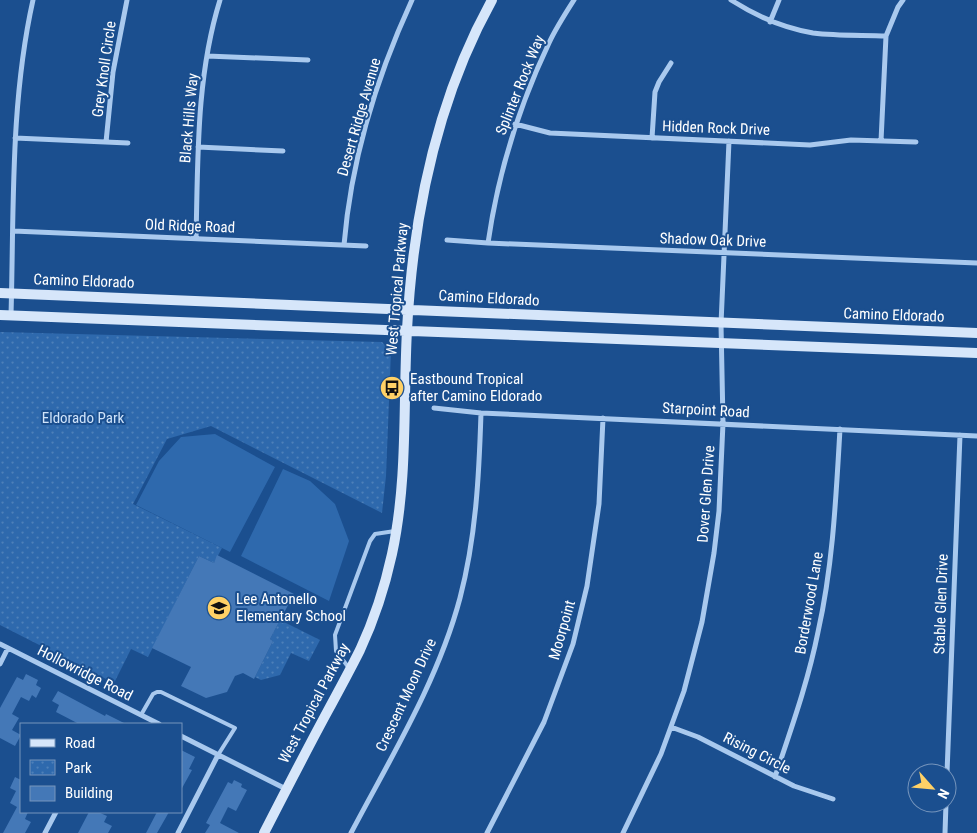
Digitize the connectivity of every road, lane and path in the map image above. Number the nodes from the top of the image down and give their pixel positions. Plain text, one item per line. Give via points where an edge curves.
1 (33, 0) edge
2 (127, 0) edge
3 (220, 0) edge
4 (412, 0) edge
5 (492, 0) edge
6 (574, 0) edge
7 (731, 0) edge
8 (779, 0) edge
9 (903, 0) edge
10 (770, 22) junction
11 (886, 36) junction
12 (207, 56) junction
13 (308, 60) dead end
14 (671, 63) dead end
15 (515, 124) junction
16 (15, 138) junction
17 (652, 138) junction
18 (728, 141) junction
19 (880, 141) junction
20 (106, 142) junction
21 (916, 142) dead end
22 (128, 143) dead end
23 (198, 147) junction
24 (283, 151) dead end
25 (13, 231) junction
26 (196, 239) junction
27 (447, 240) dead end
28 (488, 243) junction
29 (344, 245) junction
30 (366, 246) dead end
31 (724, 252) junction
32 (977, 263) edge
33 (0, 293) edge
34 (12, 294) junction
35 (409, 309) junction
36 (0, 315) edge
37 (11, 315) junction
38 (721, 324) junction
39 (407, 331) junction
40 (977, 333) edge
41 (721, 344) junction
42 (977, 353) edge
43 (434, 408) dead end
44 (481, 413) junction
45 (603, 418) junction
46 (723, 423) junction
47 (840, 429) junction
48 (960, 435) junction
49 (977, 436) edge
50 (396, 530) junction
51 (0, 644) edge
52 (8, 648) junction
53 (0, 664) edge
54 (350, 669) junction
55 (140, 715) junction
56 (156, 723) edge
57 (672, 727) junction
58 (182, 737) edge
59 (218, 755) junction
60 (947, 763) edge
61 (775, 778) junction
62 (286, 789) junction
63 (833, 799) dead end
64 (55, 813) edge
65 (946, 813) edge
66 (45, 833) edge
67 (178, 833) edge
68 (264, 833) edge
69 (351, 833) edge
70 (487, 833) edge
71 (623, 833) edge
72 (945, 833) edge

1 - 16 street via 24,44
2 - 20 street, Grey Knoll Circle via 113,72
3 - 12 street, Black Hills Way
4 - 29 street, Desert Ridge Avenue via 377,87 356,165
5 - 35 main road, West Tropical Parkway via 456,74 440,121 420,204
6 - 15 street, Splinter Rock Way via 549,43
7 - 10 street
8 - 10 street
9 - 11 street
10 - 11 street via 812,32
11 - 19 street
12 - 13 street
12 - 23 street, Black Hills Way
14 - 17 street via 655,92
15 - 17 street, Hidden Rock Drive via 550,133
15 - 28 street, Splinter Rock Way via 493,209
16 - 20 street
16 - 25 street
17 - 18 street, Hidden Rock Drive
18 - 19 street, Hidden Rock Drive via 810,144
18 - 31 street, Dover Glen Drive
19 - 21 street, Hidden Rock Drive
20 - 22 street
23 - 24 street
23 - 26 street, Black Hills Way
25 - 26 street, Old Ridge Road
25 - 34 street
26 - 29 street, Old Ridge Road
27 - 28 street, Shadow Oak Drive
28 - 31 street, Shadow Oak Drive
29 - 30 street, Old Ridge Road
31 - 32 street, Shadow Oak Drive
31 - 38 street, Dover Glen Drive
33 - 34 main road, Camino Eldorado
34 - 35 main road, Camino Eldorado
34 - 37 street
35 - 38 main road, Camino Eldorado
35 - 39 main road, West Tropical Parkway
36 - 37 main road
37 - 39 main road
38 - 40 main road, Camino Eldorado
38 - 41 street, Dover Glen Drive
39 - 41 main road
39 - 50 main road, West Tropical Parkway via 402,487
41 - 42 main road
41 - 46 street, Dover Glen Drive
43 - 44 street, Starpoint Road
44 - 45 street, Starpoint Road
44 - 69 street, Crescent Moon Drive via 476,512 460,599 421,699
45 - 46 street, Starpoint Road
45 - 70 street, Moorpoint via 599,504 587,586 573,644 544,722
46 - 47 street, Starpoint Road
46 - 57 street, Dover Glen Drive via 714,553 702,622
47 - 48 street, Starpoint Road
47 - 61 street, Borderwood Lane via 835,521 827,585 803,694
48 - 49 street, Starpoint Road
48 - 60 street, Stable Glen Drive
50 - 54 main road, West Tropical Parkway via 376,610
50 - 54 lane via 375,534 370,541 334,635 336,652
51 - 52 street, Hollowridge Road
52 - 53 street
52 - 55 street, Hollowridge Road
54 - 62 main road, West Tropical Parkway
55 - 56 street, Hollowridge Road
55 - 59 lane via 153,694 161,692 235,728
57 - 61 street, Rising Circle via 698,737
57 - 71 street, Dover Glen Drive
58 - 59 street
59 - 62 street
59 - 67 street
61 - 63 street, Rising Circle
62 - 68 main road, West Tropical Parkway
64 - 66 street
65 - 72 street

